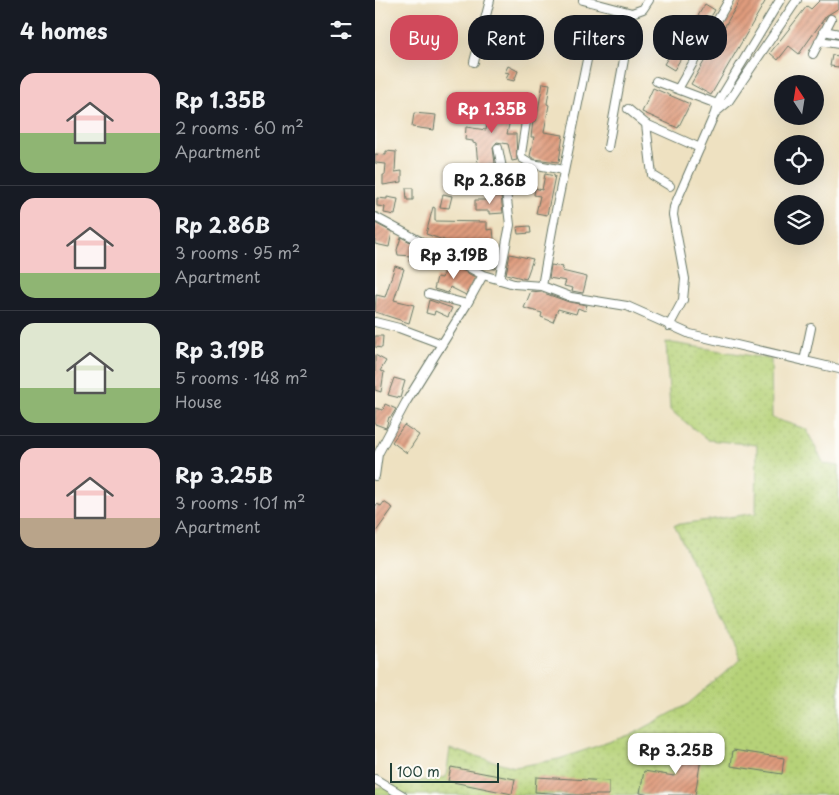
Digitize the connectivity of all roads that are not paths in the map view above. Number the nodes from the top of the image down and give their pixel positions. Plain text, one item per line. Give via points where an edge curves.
1 (490, 0) edge
2 (583, 0) edge
3 (649, 0) edge
4 (729, 0) edge
5 (780, 0) edge
6 (797, 0) edge
7 (831, 19) dead end
8 (824, 31) junction
9 (839, 34) edge
10 (819, 41) junction
11 (839, 44) edge
12 (813, 54) dead end
13 (474, 62) dead end
14 (656, 81) dead end
15 (678, 89) junction
16 (529, 102) dead end
17 (717, 104) junction
18 (629, 109) dead end
19 (715, 113) junction
20 (646, 124) junction
21 (608, 147) dead end
22 (498, 148) dead end
23 (700, 148) junction
24 (564, 170) junction
25 (671, 186) dead end
26 (375, 217) edge
27 (483, 275) junction
28 (499, 280) junction
29 (542, 286) junction
30 (429, 294) dead end
31 (467, 304) junction
32 (375, 322) edge
33 (669, 326) junction
34 (811, 328) dead end
35 (442, 344) junction
36 (804, 360) junction
37 (839, 369) edge
38 (375, 476) edge
39 (375, 780) edge
40 (402, 795) edge

1 - 13 street
2 - 3 street via 632,13 643,9
4 - 15 street
5 - 17 street
6 - 19 street via 728,102
7 - 8 street
8 - 9 street
8 - 10 street
10 - 11 street
10 - 12 street
14 - 15 street
15 - 17 street
16 - 24 street via 522,158 532,164
17 - 19 street
18 - 20 street
19 - 23 street
20 - 23 street
20 - 25 street via 652,175
21 - 24 street via 625,54 591,47
22 - 28 street via 510,225
23 - 33 street via 674,207 685,278 683,300
24 - 29 street
26 - 27 street
27 - 28 street
27 - 31 street
28 - 29 street
29 - 33 street via 571,297 627,306
30 - 31 street
31 - 35 street
32 - 35 street
33 - 36 street via 690,334
34 - 36 street
35 - 38 street via 378,454
36 - 37 street
39 - 40 street

